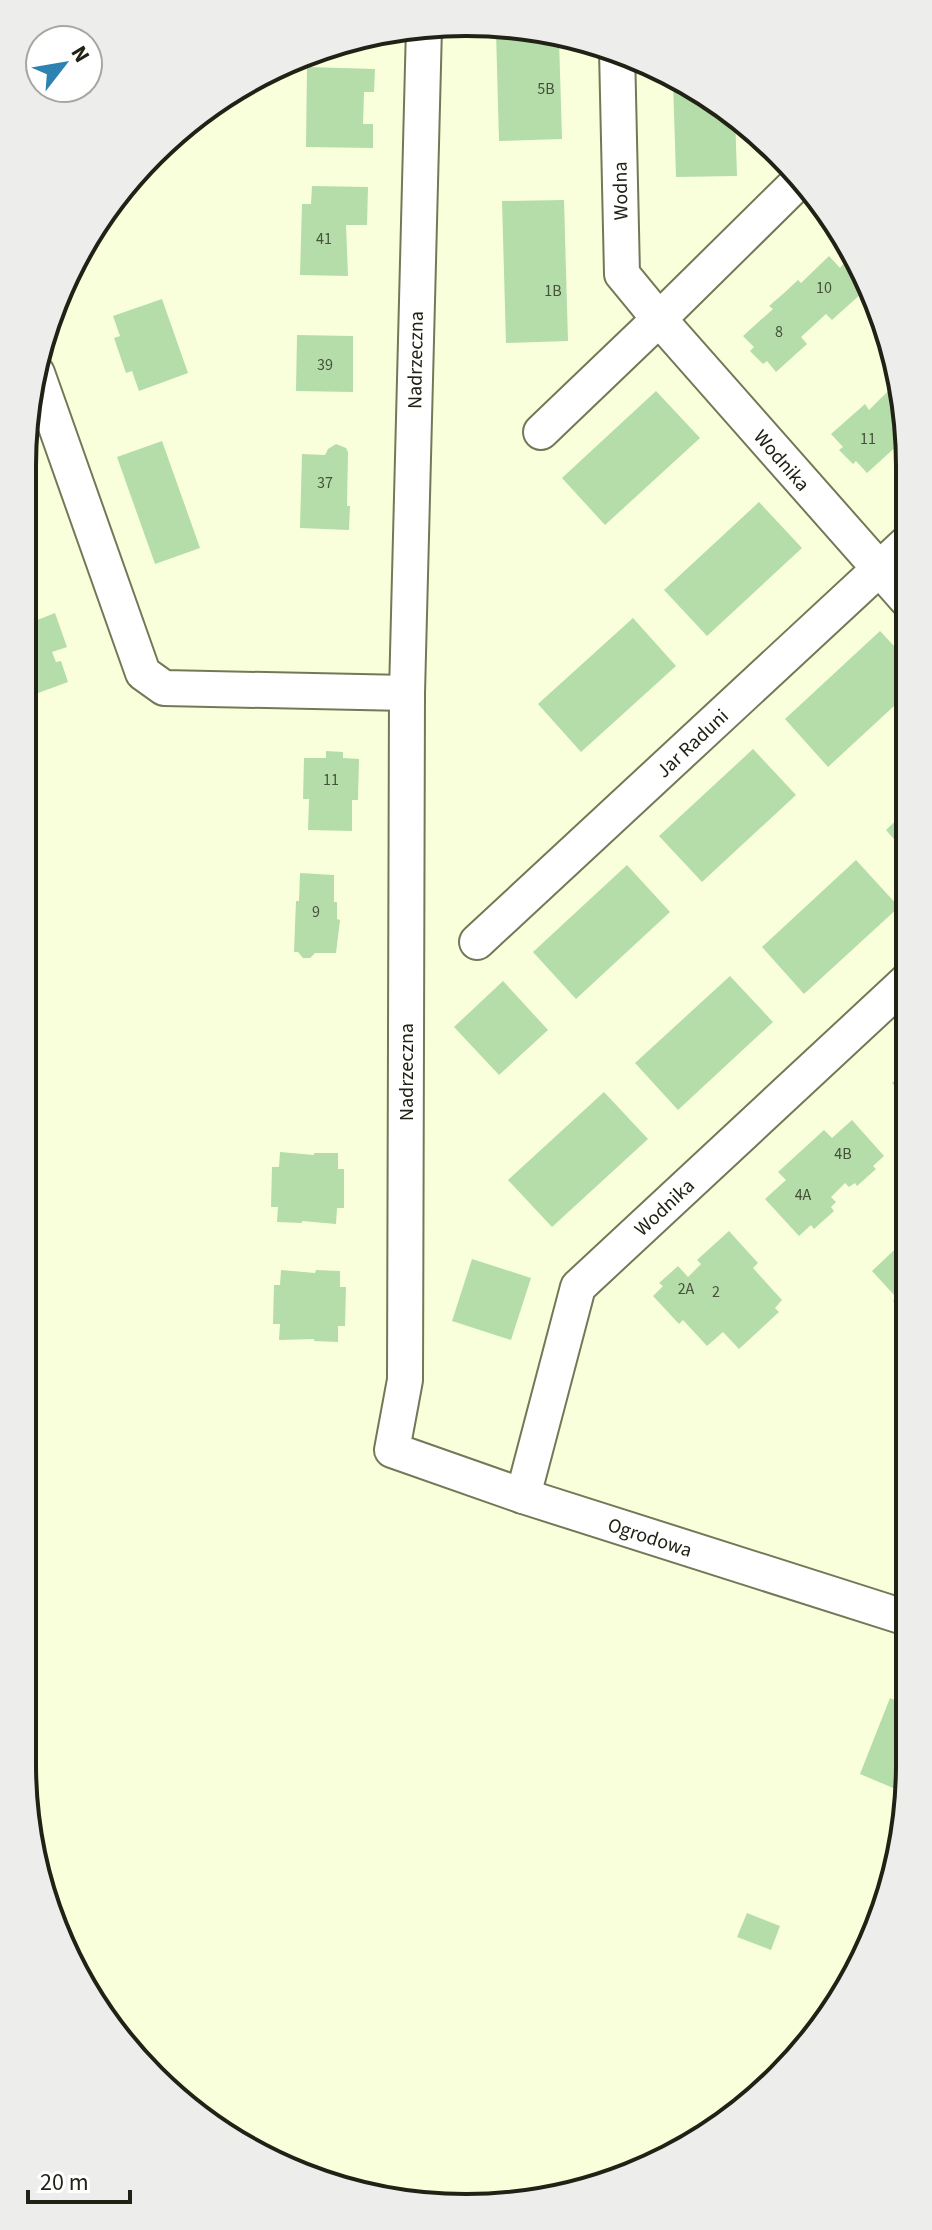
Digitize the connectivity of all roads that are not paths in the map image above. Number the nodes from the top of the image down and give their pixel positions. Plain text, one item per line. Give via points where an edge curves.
1 (424, 39) edge
2 (617, 64) edge
3 (793, 187) edge
4 (659, 319) junction
5 (43, 390) edge
6 (541, 432) dead end
7 (896, 553) edge
8 (878, 570) junction
9 (896, 589) edge
10 (407, 693) junction
11 (477, 942) dead end
12 (896, 991) edge
13 (392, 1450) joint
14 (523, 1496) junction
15 (896, 1615) edge

1 - 10 street, Nadrzeczna
2 - 4 street, Wodna via 622,274
3 - 4 street
4 - 6 street
4 - 8 street, Wodnika
5 - 10 street via 143,673 164,688
7 - 8 street, Jar Raduni
8 - 9 street, Wodnika
8 - 11 street, Jar Raduni
10 - 13 street, Nadrzeczna via 405,1380
12 - 14 street, Wodnika via 578,1287
13 - 14 street, Ogrodowa
14 - 15 street, Ogrodowa

